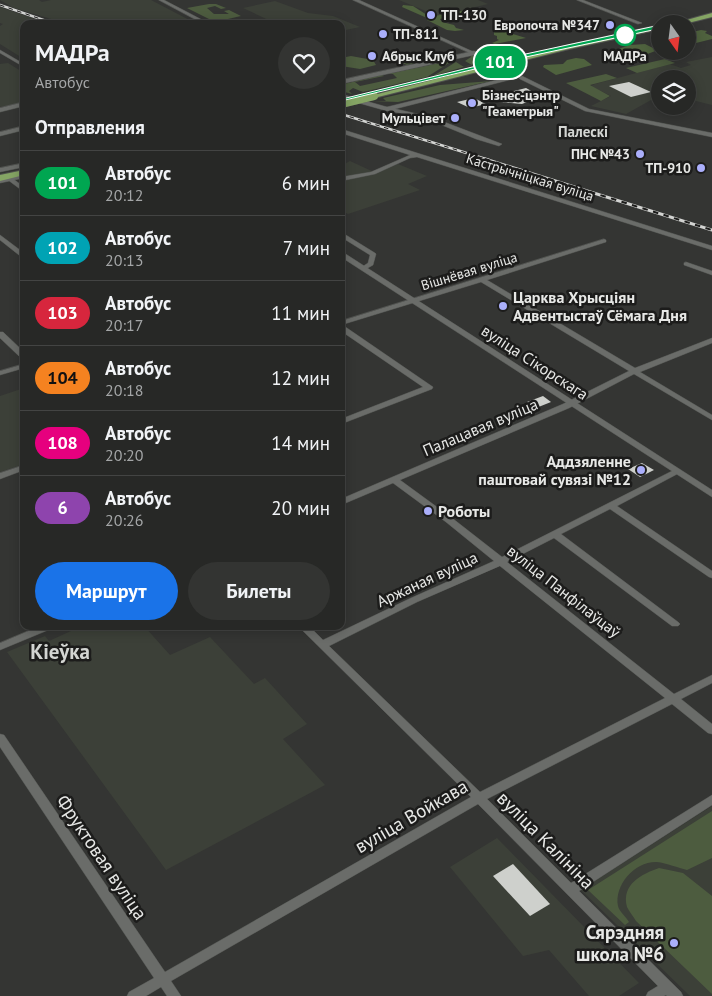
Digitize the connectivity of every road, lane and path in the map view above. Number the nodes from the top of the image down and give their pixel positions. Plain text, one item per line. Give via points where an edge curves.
1 (160, 0) edge
2 (355, 0) edge
3 (578, 0) edge
4 (712, 15) edge
5 (696, 19) edge
6 (200, 20) edge
7 (640, 23) dead end
8 (651, 29) edge
9 (0, 51) edge
10 (474, 53) junction
11 (481, 56) junction
12 (523, 58) junction
13 (20, 64) edge
14 (482, 68) junction
15 (517, 76) junction
16 (345, 81) edge
17 (371, 95) junction
18 (345, 97) edge
19 (345, 99) edge
20 (345, 103) edge
21 (20, 105) edge
22 (387, 109) junction
23 (0, 110) edge
24 (20, 129) edge
25 (345, 132) edge
26 (0, 134) edge
27 (712, 136) edge
28 (498, 144) dead end
29 (417, 155) junction
30 (20, 166) edge
31 (0, 170) edge
32 (20, 173) edge
33 (20, 174) edge
34 (0, 178) edge
35 (345, 178) edge
36 (10, 179) junction
37 (20, 187) edge
38 (345, 236) edge
39 (0, 237) edge
40 (604, 241) dead end
41 (712, 248) edge
42 (20, 254) edge
43 (345, 256) edge
44 (686, 264) dead end
45 (364, 268) junction
46 (712, 273) edge
47 (483, 280) junction
48 (415, 301) junction
49 (345, 321) edge
50 (345, 331) edge
51 (0, 334) edge
52 (712, 340) edge
53 (20, 352) edge
54 (20, 367) edge
55 (635, 371) junction
56 (0, 373) edge
57 (568, 405) junction
58 (712, 418) edge
59 (345, 420) edge
60 (20, 468) edge
61 (677, 472) junction
62 (0, 476) edge
63 (394, 480) junction
64 (712, 494) edge
65 (345, 500) edge
66 (611, 506) junction
67 (555, 534) junction
68 (500, 562) junction
69 (712, 575) edge
70 (675, 624) dead end
71 (41, 630) edge
72 (307, 630) edge
73 (322, 644) junction
74 (0, 648) edge
75 (712, 679) edge
76 (673, 698) junction
77 (712, 730) edge
78 (0, 738) edge
79 (479, 798) junction
80 (712, 799) edge
81 (570, 890) junction
82 (163, 980) junction
83 (672, 991) edge
84 (134, 996) edge
85 (174, 996) edge
86 (653, 996) edge

1 - 6 street
2 - 10 street
3 - 7 street
4 - 5 main road
8 - 12 main road
9 - 13 street
10 - 11 street
10 - 16 street
11 - 12 street
11 - 14 street via 486,62
12 - 14 main road
12 - 15 street via 512,69
14 - 15 street
14 - 17 main road
15 - 22 street
15 - 27 street via 587,110
17 - 19 main road, bridge
17 - 20 main road, bridge
18 - 22 street
21 - 23 street
22 - 28 street via 429,118
24 - 26 street
25 - 29 street, Кастрычніцкая вуліца
29 - 35 street via 373,173
29 - 41 street, Кастрычніцкая вуліца
30 - 31 street
32 - 34 main road
33 - 36 street
34 - 36 street
36 - 37 street
38 - 45 street via 373,254 371,264
39 - 42 street
40 - 47 street, Вішнёвая вуліца
43 - 45 street, вуліца Сікорскага
44 - 46 street
45 - 48 street, вуліца Сікорскага
47 - 48 street, Вішнёвая вуліца
47 - 55 street
48 - 49 street, Вішнёвая вуліца
48 - 57 street, вуліца Сікорскага
50 - 59 street via 429,387
51 - 53 street
52 - 55 street, Палацавая вуліца
54 - 56 street
55 - 57 street, Палацавая вуліца
55 - 58 street
57 - 61 street, вуліца Сікорскага
57 - 63 street, Палацавая вуліца
60 - 62 street
61 - 64 street, вуліца Сікорскага
61 - 66 street, Аржаная вуліца
63 - 65 street, Палацавая вуліца
63 - 68 street, вуліца Панфілаўцаў
66 - 67 street, Аржаная вуліца
66 - 69 street
67 - 68 street, Аржаная вуліца
67 - 70 street
68 - 73 street, Аржаная вуліца
68 - 76 street, вуліца Панфілаўцаў
71 - 74 street
72 - 73 street, вуліца Калініна
73 - 79 street, вуліца Калініна
75 - 76 street, вуліца Войкава
76 - 77 street, вуліца Панфілаўцаў
76 - 79 street, вуліца Войкава
78 - 82 street, Фруктовая вуліца
79 - 81 street, вуліца Калініна
79 - 82 street, вуліца Войкава
80 - 81 street
81 - 83 street, вуліца Калініна
82 - 84 street, вуліца Войкава
82 - 85 street, Фруктовая вуліца
83 - 86 street

